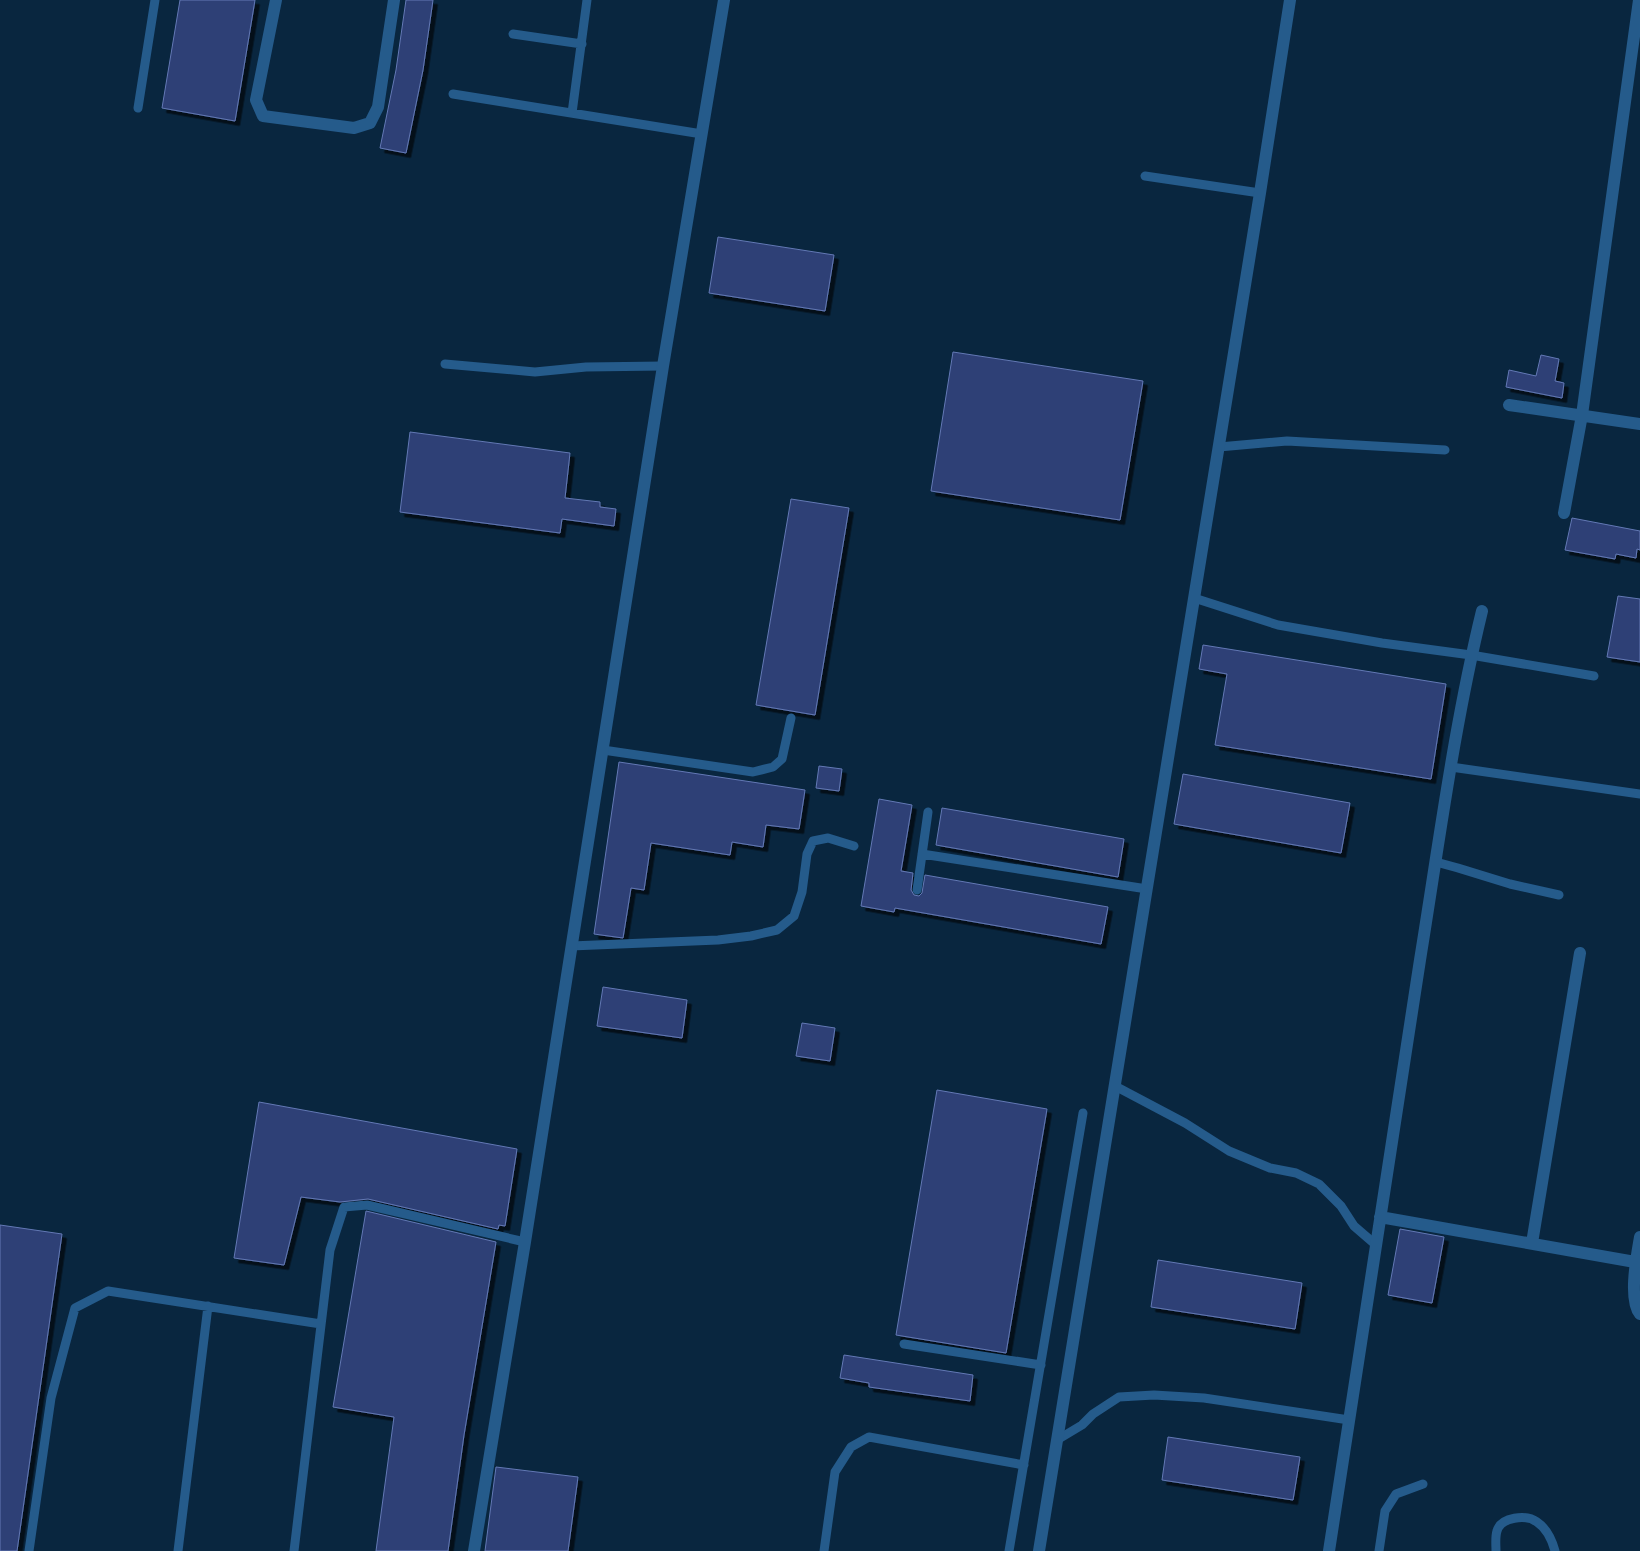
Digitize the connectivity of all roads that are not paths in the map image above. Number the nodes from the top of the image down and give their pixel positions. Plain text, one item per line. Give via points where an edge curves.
1 (155, 0) edge
2 (276, 0) edge
3 (394, 0) edge
4 (587, 0) edge
5 (724, 0) edge
6 (1290, 0) edge
7 (1639, 4) edge
8 (513, 34) dead end
9 (582, 44) junction
10 (453, 94) dead end
11 (138, 108) dead end
12 (572, 113) junction
13 (702, 134) junction
14 (1145, 176) dead end
15 (1260, 193) junction
16 (445, 364) dead end
17 (663, 366) junction
18 (1509, 405) dead end
19 (1582, 415) junction
20 (1640, 424) edge
21 (1219, 447) junction
22 (1445, 450) dead end
23 (1564, 513) dead end
24 (1194, 598) junction
25 (1482, 611) dead end
26 (1471, 655) junction
27 (1594, 676) dead end
28 (791, 718) dead end
29 (603, 750) junction
30 (1451, 767) junction
31 (1640, 794) edge
32 (928, 812) dead end
33 (854, 846) dead end
34 (922, 854) junction
35 (1436, 862) junction
36 (1147, 889) junction
37 (917, 890) dead end
38 (1558, 895) dead end
39 (571, 946) junction
40 (1580, 954) dead end
41 (1115, 1086) junction
42 (1084, 1112) dead end
43 (1380, 1216) junction
44 (1640, 1237) edge
45 (525, 1242) junction
46 (1532, 1243) junction
47 (1376, 1246) junction
48 (1636, 1262) junction
49 (208, 1306) junction
50 (1640, 1314) edge
51 (321, 1324) junction
52 (904, 1344) dead end
53 (1041, 1365) junction
54 (1349, 1420) junction
55 (1056, 1440) junction
56 (1024, 1465) junction
57 (1423, 1484) dead end
58 (29, 1551) edge
59 (178, 1551) edge
60 (294, 1551) edge
61 (474, 1551) edge
62 (824, 1551) edge
63 (1009, 1551) edge
64 (1039, 1551) edge
65 (1329, 1551) edge
66 (1379, 1551) edge
67 (1496, 1551) edge
68 (1555, 1551) edge

1 - 11 lane
2 - 3 street via 256,100 263,116 354,128 370,123 378,107
4 - 9 lane
5 - 13 street
6 - 15 street
7 - 19 street
8 - 9 lane
9 - 12 lane
10 - 12 lane
12 - 13 lane
13 - 17 street
14 - 15 lane
15 - 21 street
16 - 17 lane via 535,372
17 - 29 street
18 - 19 street
19 - 20 street
19 - 23 street
21 - 22 lane via 1287,441
21 - 24 street
24 - 26 lane via 1278,625
24 - 36 street
25 - 26 street
26 - 27 lane
26 - 30 street
28 - 29 lane via 782,759 773,767 753,772
29 - 39 street
30 - 31 lane
30 - 35 street
32 - 34 lane
33 - 39 lane via 828,838 813,841 807,854 802,892 794,916 777,930 718,940
34 - 36 lane
34 - 37 lane
35 - 38 lane
35 - 43 street
36 - 41 street
39 - 45 street
40 - 46 street
41 - 47 lane via 1185,1123 1229,1151 1319,1184 1341,1206 1354,1226
41 - 55 street
42 - 53 lane
43 - 46 street
43 - 47 street
44 - 48 street
45 - 51 lane via 368,1205 344,1207 330,1250
45 - 61 street
46 - 48 street
47 - 54 street
48 - 50 street via 1636,1309
49 - 51 lane
49 - 58 lane via 108,1291 75,1308 51,1398
49 - 59 lane
51 - 60 lane
52 - 53 lane
53 - 56 lane
54 - 55 lane via 1204,1398 1119,1397
54 - 65 street
55 - 64 street
56 - 62 lane via 869,1437 851,1447 835,1472
56 - 63 lane
57 - 66 lane via 1396,1494 1385,1511
67 - 68 lane via 1497,1531 1506,1520 1516,1518 1535,1520 1545,1529

